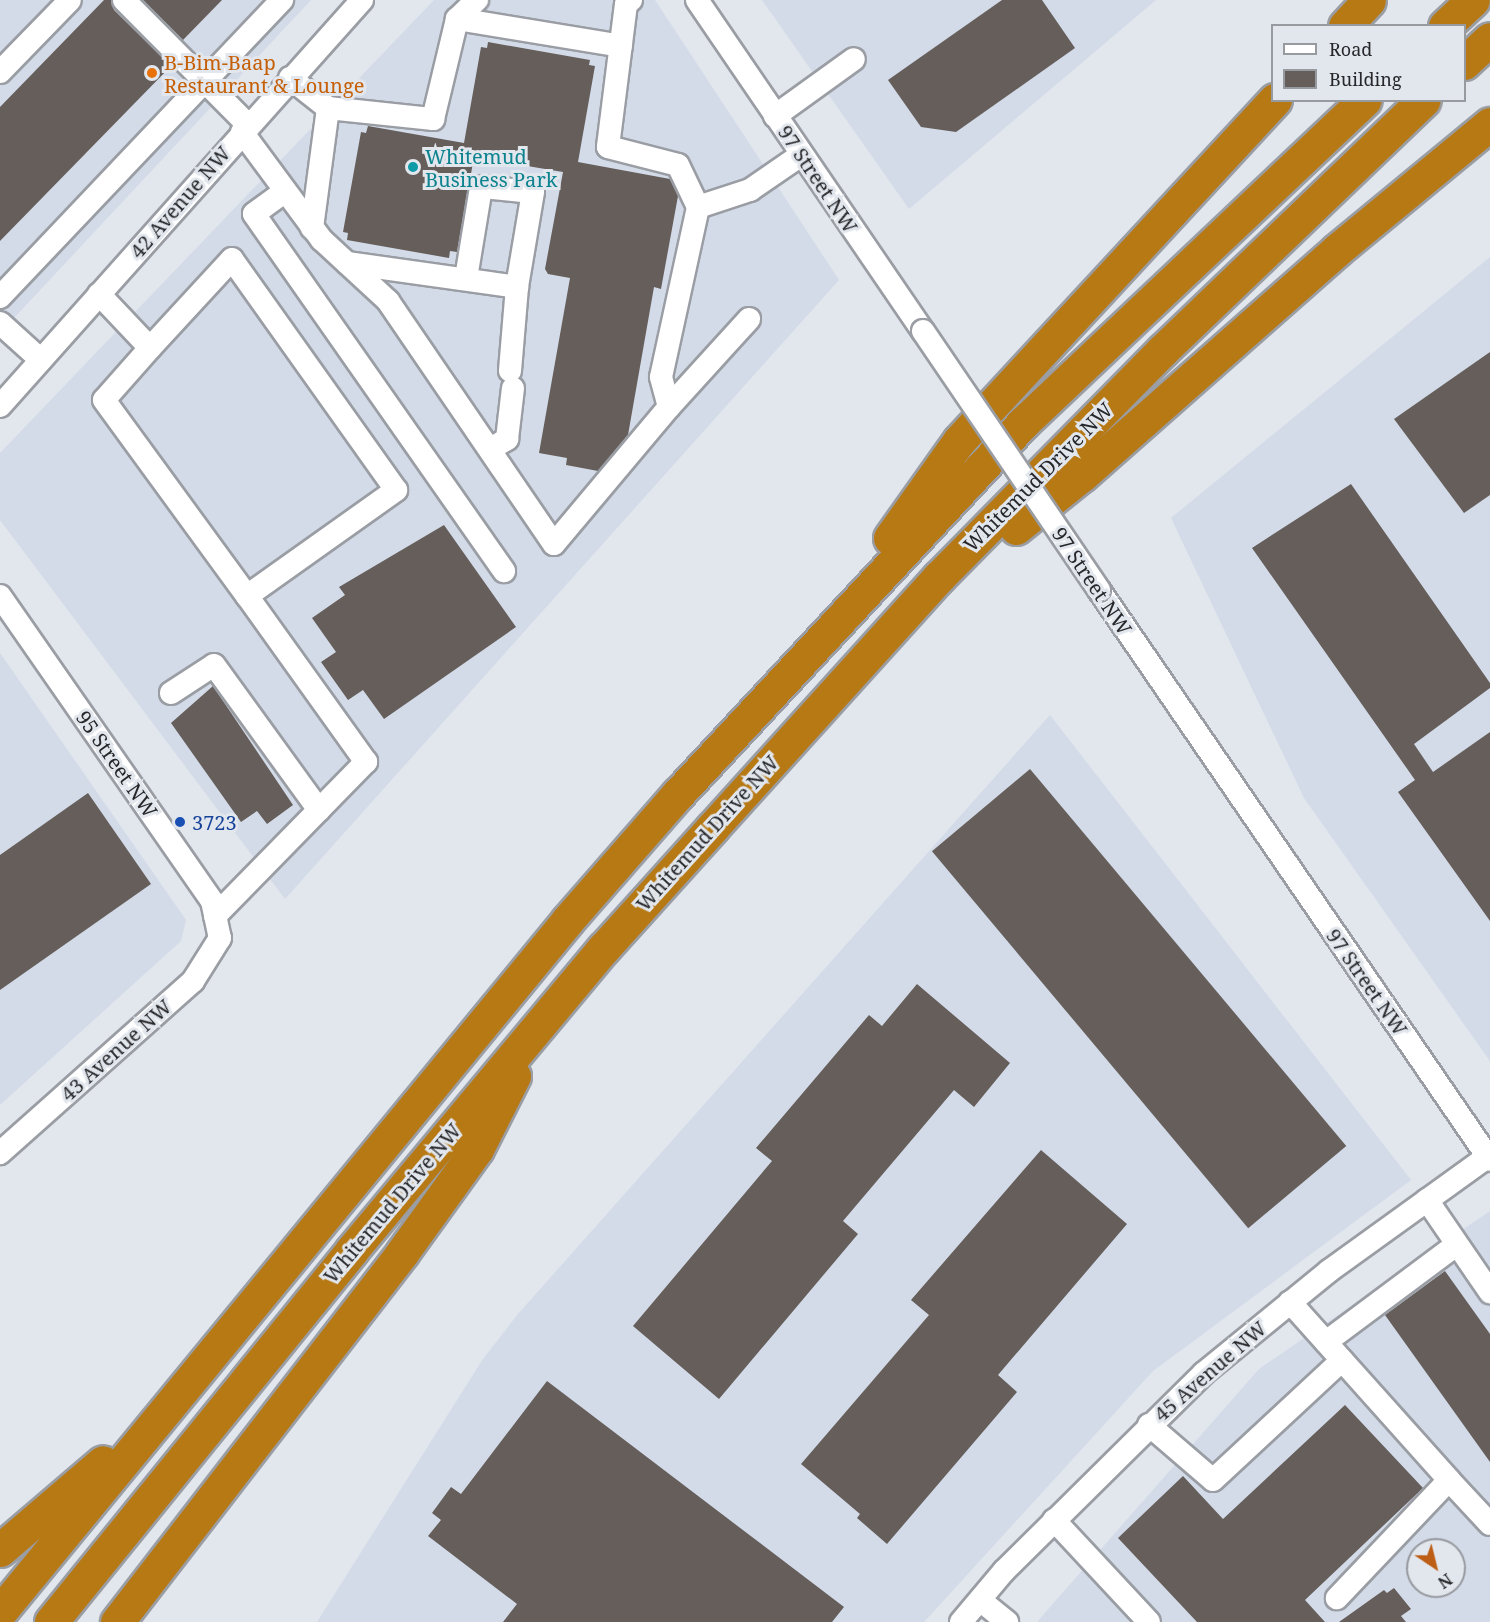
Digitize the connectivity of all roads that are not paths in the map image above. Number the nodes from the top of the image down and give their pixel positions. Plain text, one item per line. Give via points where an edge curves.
1 (70, 0) edge
2 (124, 0) edge
3 (282, 0) edge
4 (362, 0) edge
5 (477, 0) edge
6 (697, 0) edge
7 (1369, 0) edge
8 (1473, 0) edge
9 (626, 1) edge
10 (457, 19) junction
11 (1347, 24) edge
12 (1447, 24) edge
13 (1490, 39) edge
14 (621, 46) junction
15 (854, 59) dead end
16 (1466, 61) edge
17 (0, 72) edge
18 (290, 78) junction
19 (207, 81) junction
20 (1273, 102) edge
21 (1362, 102) edge
22 (1422, 102) edge
23 (328, 108) junction
24 (775, 116) junction
25 (1490, 124) edge
26 (245, 129) junction
27 (801, 155) junction
28 (284, 192) junction
29 (698, 207) junction
30 (312, 228) junction
31 (347, 263) junction
32 (466, 278) junction
33 (517, 287) junction
34 (99, 294) junction
35 (0, 297) edge
36 (749, 319) dead end
37 (0, 323) edge
38 (150, 348) junction
39 (40, 360) junction
40 (0, 406) edge
41 (669, 407) junction
42 (490, 449) junction
43 (504, 571) dead end
44 (939, 577) junction
45 (0, 596) edge
46 (247, 596) junction
47 (821, 636) junction
48 (171, 693) dead end
49 (319, 810) junction
50 (218, 927) junction
51 (541, 1023) junction
52 (0, 1153) edge
53 (1489, 1157) edge
54 (1427, 1200) junction
55 (1456, 1245) junction
56 (1490, 1292) edge
57 (1290, 1302) junction
58 (1326, 1342) junction
59 (1342, 1360) junction
60 (166, 1408) junction
61 (1149, 1425) junction
62 (1449, 1480) junction
63 (1054, 1520) junction
64 (1490, 1524) edge
65 (0, 1550) edge
66 (1337, 1598) dead end
67 (980, 1600) junction
68 (0, 1612) edge
69 (51, 1622) edge
70 (117, 1622) edge
71 (961, 1622) edge
72 (1007, 1622) edge
73 (1149, 1622) edge

1 - 17 street
2 - 19 street
3 - 19 street
4 - 18 street, 42 Avenue NW
5 - 10 street
6 - 24 street, 97 Street NW
7 - 11 highway
8 - 12 highway
9 - 14 street
10 - 14 street
10 - 23 street via 433,119
13 - 16 highway
14 - 29 street via 608,147 678,165
15 - 24 street
18 - 23 street
18 - 26 street, 42 Avenue NW
19 - 26 street
19 - 35 street
20 - 47 highway via 959,441
21 - 47 highway via 1023,423
22 - 44 highway, Whitemud Drive NW via 1171,342
23 - 30 street
24 - 27 street, 97 Street NW
25 - 44 highway via 1337,250 1082,475 1022,524
26 - 28 street
26 - 34 street, 42 Avenue NW
27 - 29 street via 750,190
27 - 53 street, 97 Street NW, bridge
28 - 30 street
28 - 43 street via 254,214
29 - 41 street via 661,377
30 - 31 street
31 - 32 street
31 - 42 street via 388,301
32 - 33 street
32 - 33 street via 482,187 533,192
33 - 42 street via 507,439
34 - 38 street
34 - 39 street, 42 Avenue NW
36 - 41 street
37 - 39 street
38 - 46 street via 104,400
38 - 46 street via 232,259 396,490
39 - 40 street, 42 Avenue NW
41 - 42 street via 555,544
44 - 51 highway, Whitemud Drive NW
45 - 50 street, 95 Street NW via 212,901
46 - 49 street, 43 Avenue NW via 366,762
47 - 60 highway via 567,920
48 - 49 street via 214,665
49 - 50 street, 43 Avenue NW
50 - 52 street, 43 Avenue NW via 194,981
51 - 69 highway, Whitemud Drive NW
51 - 70 highway via 477,1149
53 - 54 street, 45 Avenue NW
54 - 55 street
54 - 57 street, 45 Avenue NW
55 - 56 street
55 - 58 street
57 - 58 street
57 - 61 street, 45 Avenue NW via 1204,1373
58 - 59 street
59 - 61 street via 1213,1480
59 - 62 street
60 - 65 highway
60 - 68 highway
61 - 63 street, 45 Avenue NW
62 - 64 street
62 - 66 street
63 - 67 street, 45 Avenue NW
63 - 73 street
67 - 71 street, 45 Avenue NW
67 - 72 street

